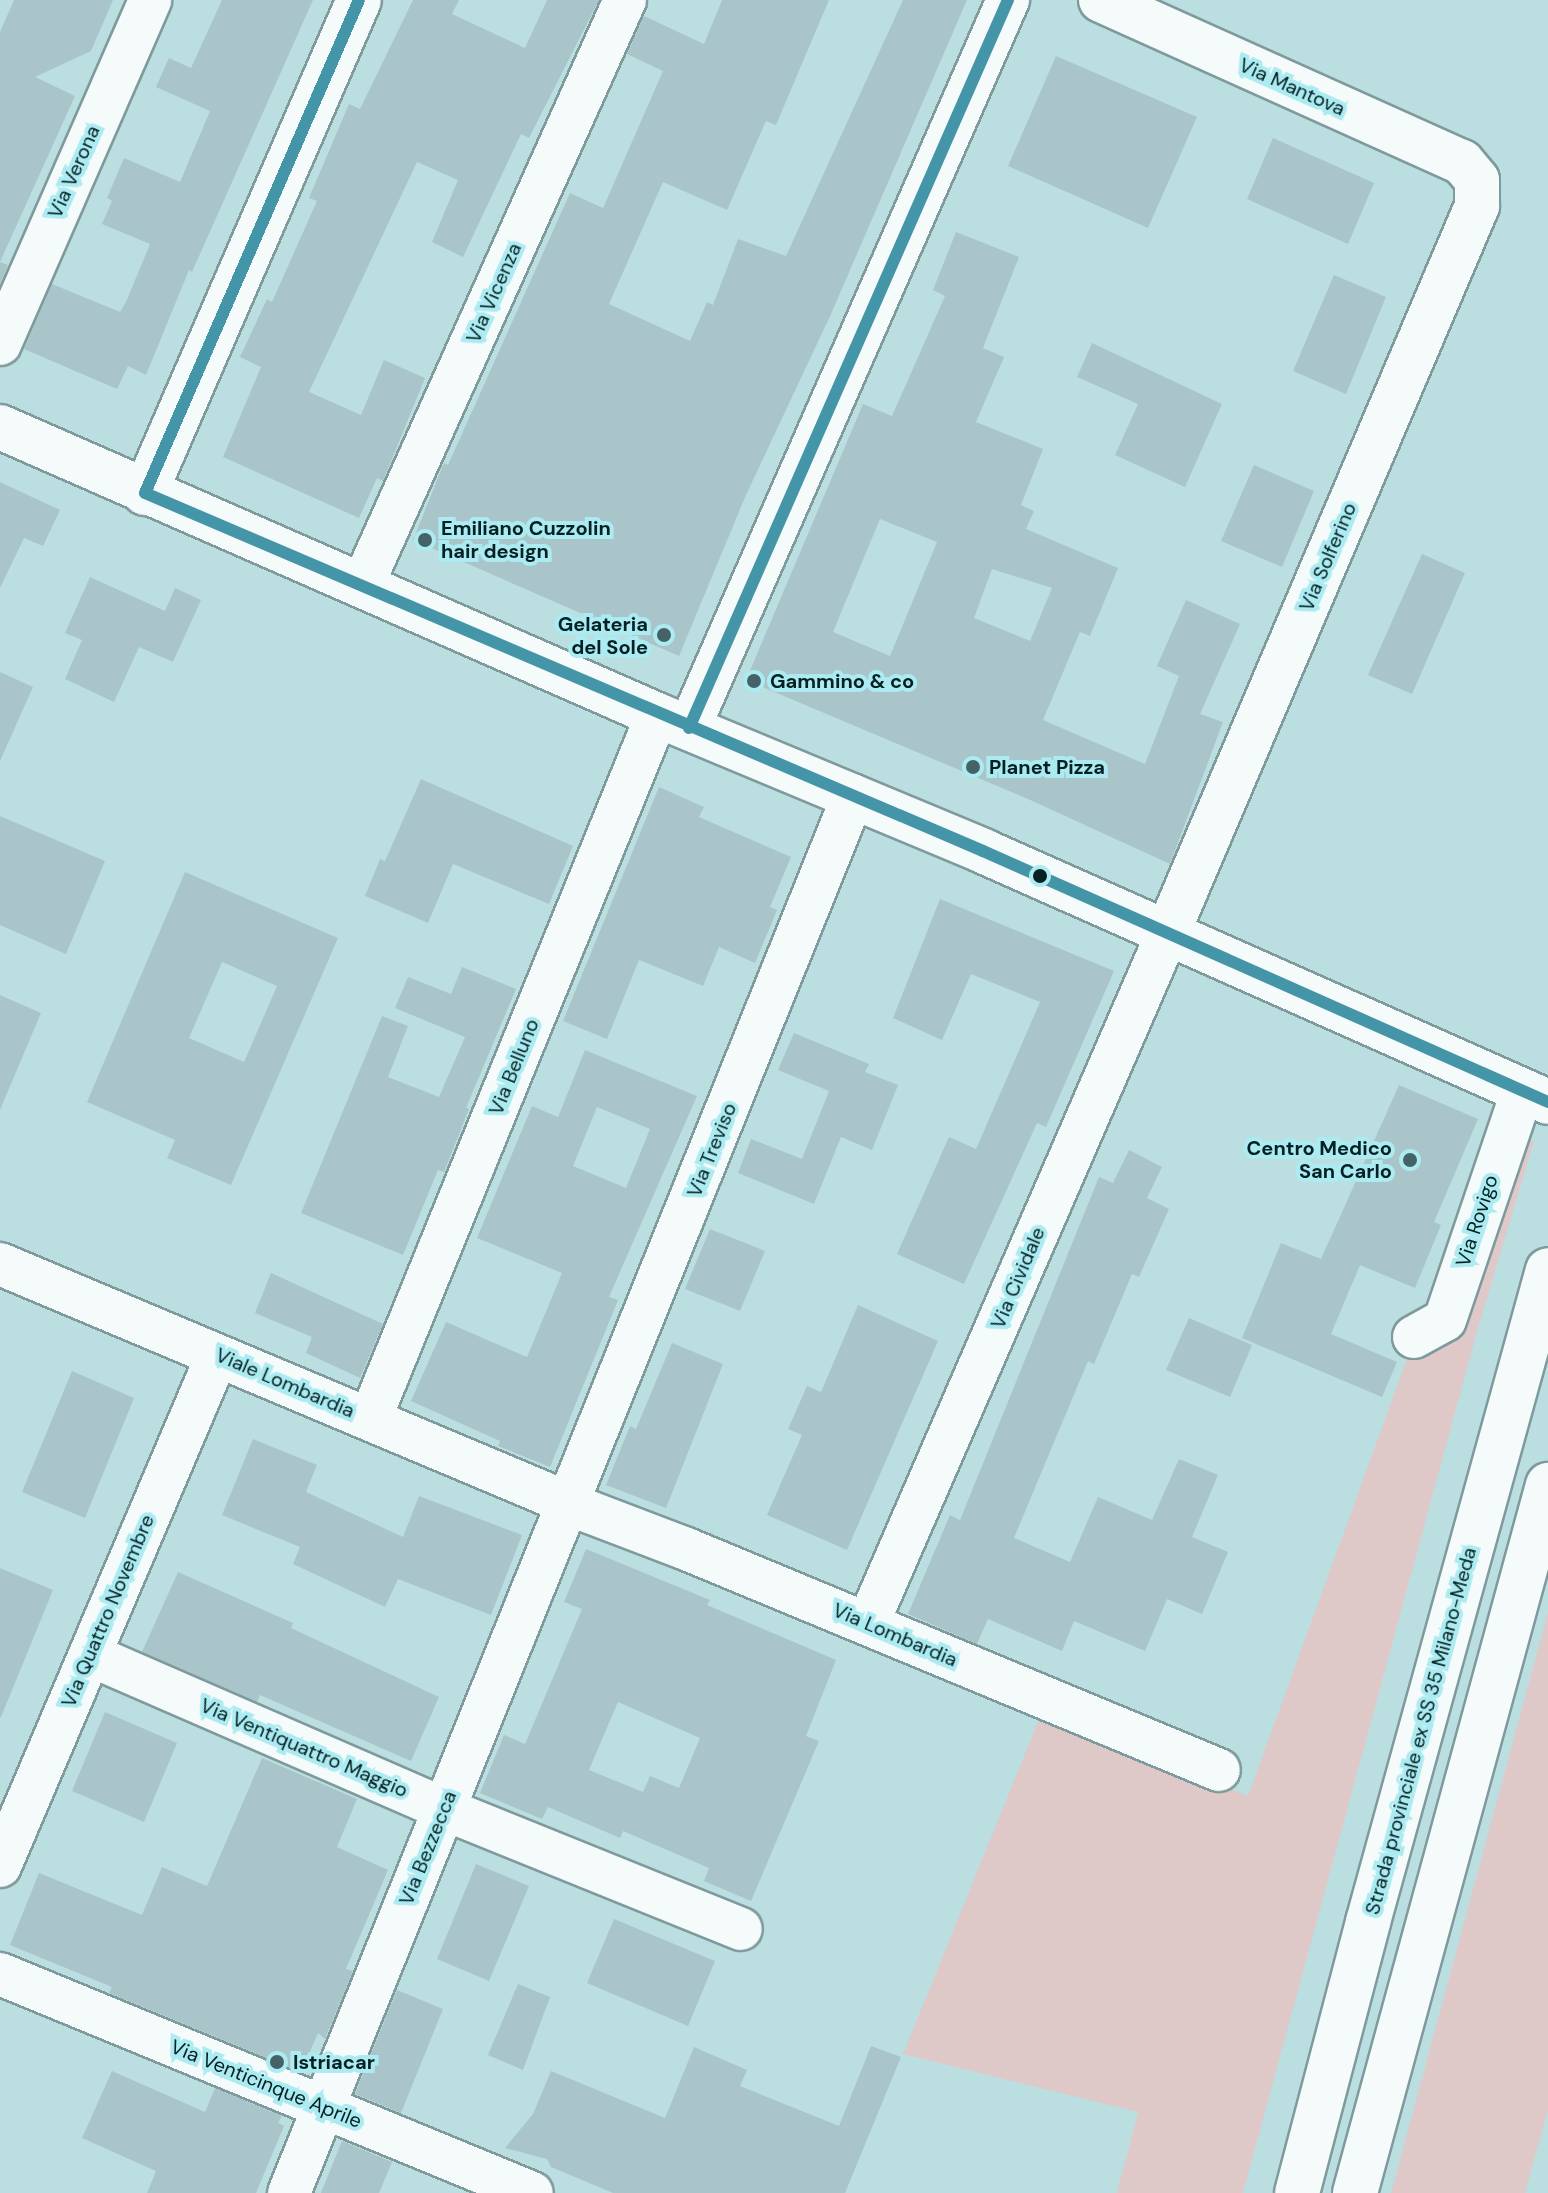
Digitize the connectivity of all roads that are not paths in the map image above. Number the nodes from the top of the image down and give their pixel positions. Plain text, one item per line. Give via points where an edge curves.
1 (150, 0) edge
2 (359, 0) edge
3 (625, 0) edge
4 (1008, 0) edge
5 (1101, 0) edge
6 (1477, 180) joint
7 (0, 344) edge
8 (0, 427) edge
9 (145, 493) junction
10 (362, 586) junction
11 (673, 721) junction
12 (853, 796) junction
13 (1168, 932) junction
14 (1536, 1096) edge
15 (0, 1264) edge
16 (1548, 1270) edge
17 (1414, 1337) dead end
18 (217, 1356) junction
19 (370, 1419) junction
20 (1548, 1485) edge
21 (570, 1503) junction
22 (868, 1623) junction
23 (90, 1655) junction
24 (1219, 1770) dead end
25 (444, 1809) junction
26 (0, 1866) edge
27 (741, 1929) dead end
28 (0, 1974) edge
29 (322, 2107) junction
30 (289, 2193) edge
31 (532, 2193) edge
32 (1297, 2193) edge
33 (1355, 2193) edge

1 - 7 street, Via Verona
2 - 9 main road
3 - 10 street, Via Vicenza
4 - 11 street, Via Belluno
5 - 6 main road, Via Mantova via 1462,162
6 - 13 main road, Via Solferino via 1477,206
8 - 9 main road
9 - 10 main road
10 - 11 main road
11 - 12 main road
11 - 19 street, Via Belluno
12 - 13 main road
12 - 21 street, Via Treviso
13 - 14 main road
13 - 22 street, Via Cividale
14 - 17 street, Via Rovigo via 1445,1320
15 - 18 street, Viale Lombardia
16 - 32 main road, Strada provinciale ex SS 35 Milano-Meda
18 - 19 street, Viale Lombardia
18 - 23 street, Via Quattro Novembre
19 - 21 street, Viale Lombardia
20 - 33 main road
21 - 22 street, Via Lombardia
21 - 25 street, Via Bezzecca
22 - 24 street, Via Lombardia
23 - 25 street, Via Ventiquattro Maggio
23 - 26 street, Via Quattro Novembre
25 - 27 street, Via Ventiquattro Maggio
25 - 29 street, Via Bezzecca
28 - 29 street, Via Venticinque Aprile
29 - 30 street, Via Bezzecca
29 - 31 street, Via Venticinque Aprile

